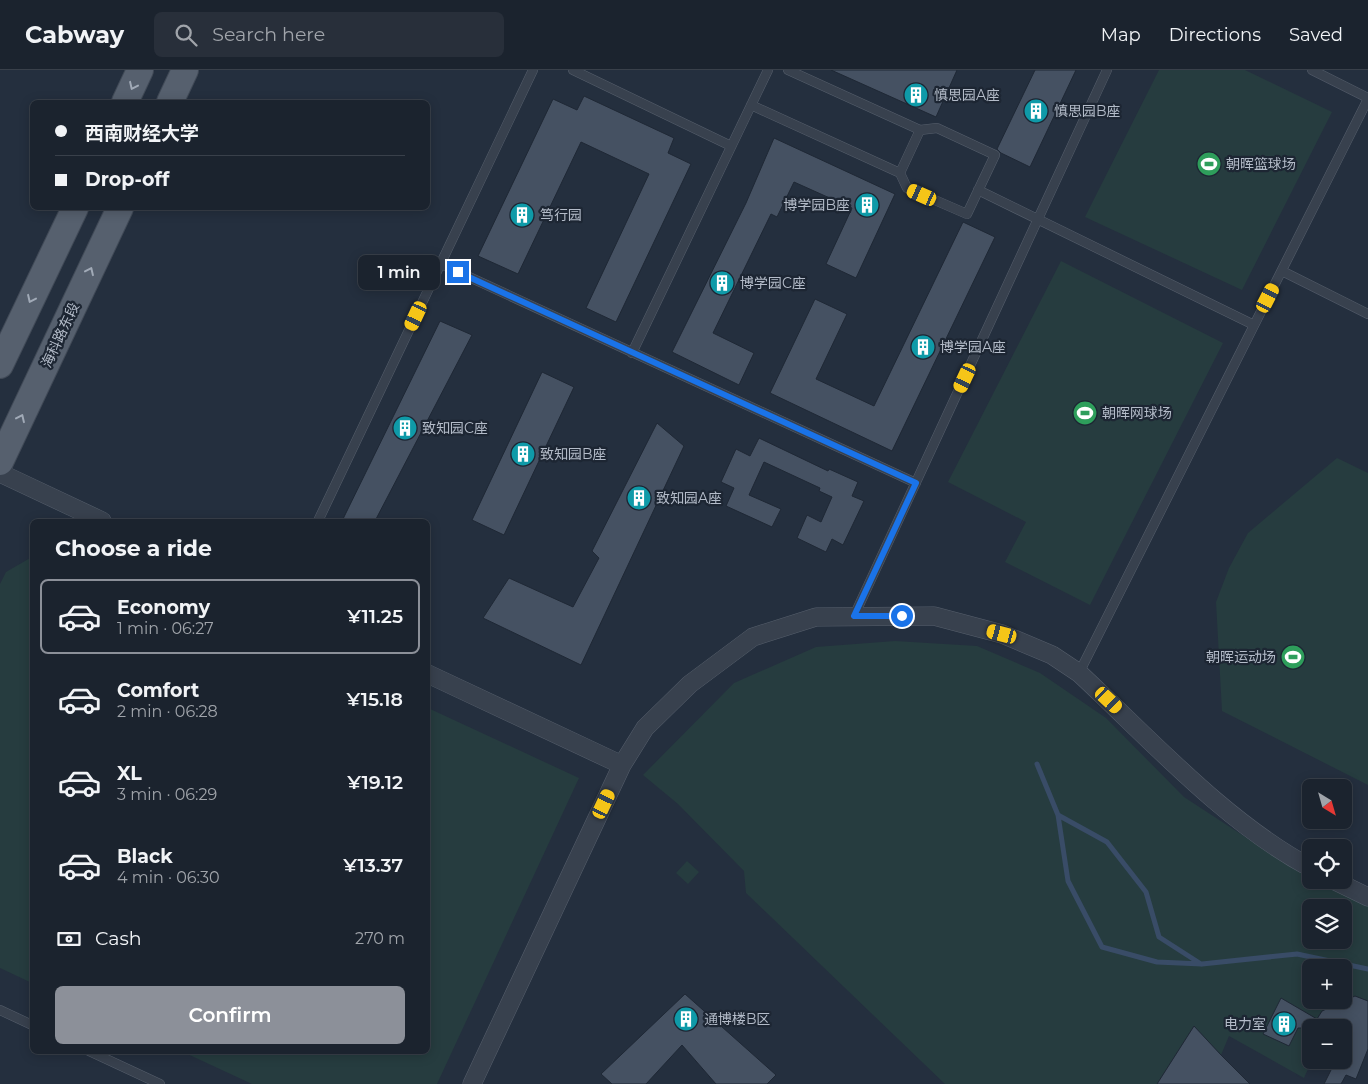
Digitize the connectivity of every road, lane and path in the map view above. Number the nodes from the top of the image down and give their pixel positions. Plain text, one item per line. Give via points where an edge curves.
1 (140, 70) edge
2 (185, 70) edge
3 (533, 70) edge
4 (573, 70) edge
5 (768, 70) edge
6 (788, 70) edge
7 (1107, 70) edge
8 (1312, 70) edge
9 (1368, 99) edge
10 (126, 100) edge
11 (171, 100) edge
12 (751, 105) junction
13 (920, 130) junction
14 (731, 146) junction
15 (900, 173) junction
16 (978, 190) junction
17 (74, 210) edge
18 (119, 210) edge
19 (1038, 219) junction
20 (441, 264) junction
21 (1282, 271) junction
22 (1368, 314) edge
23 (1254, 325) junction
24 (632, 353) junction
25 (0, 365) edge
26 (0, 462) edge
27 (0, 473) edge
28 (916, 483) junction
29 (98, 519) edge
30 (319, 519) edge
31 (854, 616) junction
32 (1079, 672) junction
33 (430, 675) edge
34 (622, 765) junction
35 (1302, 863) edge
36 (1352, 889) edge
37 (1368, 897) edge
38 (0, 1010) edge
39 (30, 1024) edge
40 (95, 1054) edge
41 (160, 1084) edge
42 (472, 1084) edge

1 -> 10 main road
2 - 11 main road
3 - 20 lane
4 - 14 lane
5 - 12 lane
6 - 13 lane
7 - 19 lane
8 - 9 lane
9 - 21 lane
12 - 14 lane
12 - 15 lane
13 - 15 lane
13 - 16 lane via 938,128 995,155
14 - 24 lane
15 - 16 lane via 907,188 967,214
16 - 19 lane
17 -> 25 main road
26 -> 18 main road, 海科路东段
19 - 23 lane
19 - 28 lane
20 - 24 lane
20 - 30 lane
21 - 22 lane
21 - 23 lane
23 - 32 lane
24 - 28 lane
27 - 29 street
28 - 31 lane
31 - 32 street via 934,616 1002,634 1052,655
31 - 34 street via 816,618 753,637 690,684 645,728
32 - 35 street via 1230,814
33 - 34 street
34 - 42 street
36 - 37 street
38 - 39 lane
40 - 41 lane

